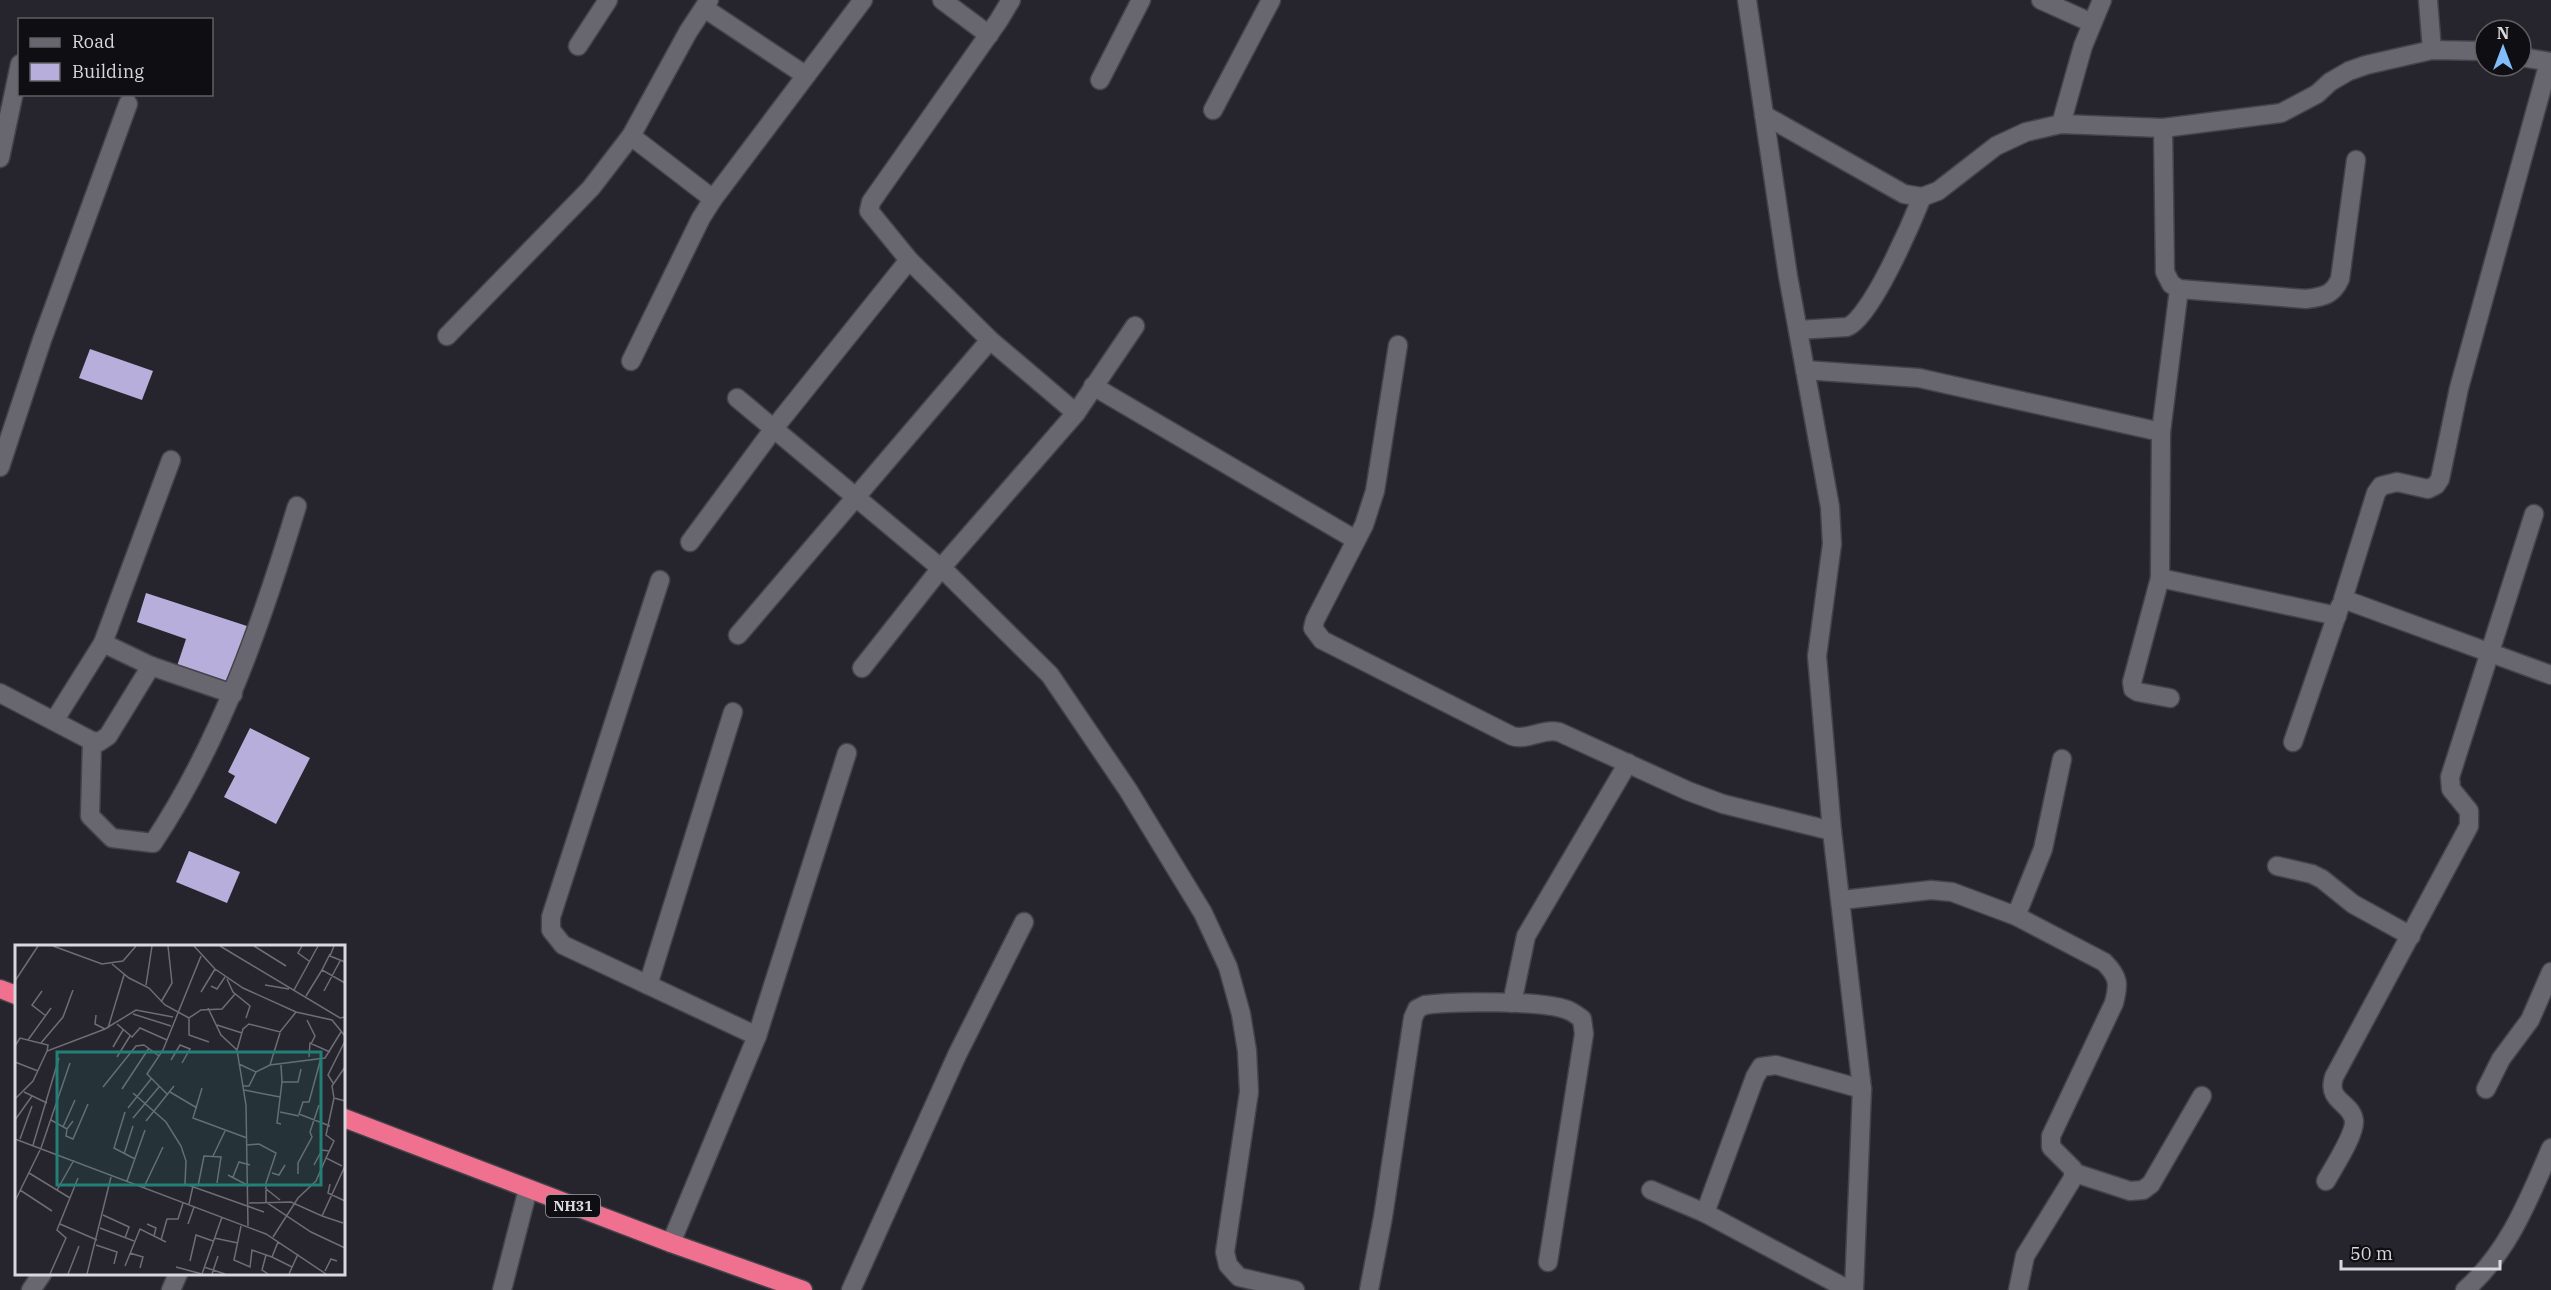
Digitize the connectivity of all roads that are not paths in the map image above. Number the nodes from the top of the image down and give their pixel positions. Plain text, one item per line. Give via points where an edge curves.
1 (608, 0) edge
2 (863, 0) edge
3 (942, 0) edge
4 (1011, 0) edge
5 (1141, 0) edge
6 (1272, 0) edge
7 (1747, 0) edge
8 (2041, 0) edge
9 (2102, 0) edge
10 (2428, 0) edge
11 (706, 4) edge
12 (2092, 23) junction
13 (989, 35) junction
14 (578, 46) dead end
15 (2432, 50) junction
16 (2473, 51) edge
17 (2533, 59) edge
18 (2550, 62) edge
19 (18, 73) edge
20 (806, 75) junction
21 (1100, 80) dead end
22 (128, 104) dead end
23 (1213, 110) dead end
24 (1764, 115) junction
25 (2061, 124) junction
26 (2163, 128) junction
27 (631, 136) junction
28 (0, 158) edge
29 (2356, 160) dead end
30 (1922, 197) junction
31 (713, 199) junction
32 (909, 260) junction
33 (2179, 289) junction
34 (1136, 326) dead end
35 (1798, 330) junction
36 (447, 336) dead end
37 (990, 340) junction
38 (1398, 345) dead end
39 (631, 361) dead end
40 (1805, 370) junction
41 (1093, 386) junction
42 (737, 398) dead end
43 (1076, 412) junction
44 (775, 427) junction
45 (2161, 432) junction
46 (171, 460) dead end
47 (0, 467) edge
48 (857, 497) junction
49 (297, 506) dead end
50 (2534, 514) dead end
51 (1356, 540) junction
52 (690, 542) dead end
53 (941, 568) junction
54 (2160, 578) junction
55 (660, 580) dead end
56 (2343, 599) junction
57 (2337, 616) junction
58 (738, 635) dead end
59 (103, 643) junction
60 (2489, 650) junction
61 (151, 666) junction
62 (862, 668) dead end
63 (2551, 675) edge
64 (0, 693) edge
65 (233, 694) junction
66 (2170, 698) dead end
67 (733, 712) dead end
68 (54, 721) junction
69 (92, 741) junction
70 (2293, 742) dead end
71 (847, 753) dead end
72 (2062, 759) dead end
73 (1628, 763) junction
74 (1832, 831) junction
75 (2277, 866) dead end
76 (1842, 900) junction
77 (2016, 916) junction
78 (1024, 922) dead end
79 (2411, 936) junction
80 (2551, 972) edge
81 (648, 985) junction
82 (0, 989) edge
83 (15, 995) edge
84 (1512, 1003) junction
85 (757, 1036) junction
86 (1862, 1089) junction
87 (2486, 1089) dead end
88 (2202, 1096) dead end
89 (345, 1118) edge
90 (2551, 1148) edge
91 (2075, 1173) junction
92 (2326, 1181) dead end
93 (528, 1189) junction
94 (1652, 1190) dead end
95 (1705, 1213) junction
96 (671, 1243) junction
97 (1548, 1262) dead end
98 (41, 1275) edge
99 (178, 1275) edge
100 (31, 1290) edge
101 (171, 1290) edge
102 (502, 1290) edge
103 (803, 1290) edge
104 (851, 1290) edge
105 (1295, 1290) edge
106 (1369, 1290) edge
107 (1849, 1290) edge
108 (1854, 1290) edge
109 (2018, 1290) edge
110 (2464, 1290) edge

1 - 14 street
2 - 20 street
3 - 13 street
4 - 13 street
5 - 21 street
6 - 23 street
7 - 24 street
8 - 12 street
9 - 12 street
10 - 15 street
11 - 20 street
11 - 27 street
12 - 25 street
13 - 32 street via 871,202 873,219
15 - 16 street
15 - 26 street via 2349,71 2318,94 2281,113
17 - 18 street
18 - 56 street via 2458,388 2440,479 2428,489 2397,482 2381,486
19 - 28 street
20 - 31 street
22 - 47 street
24 - 30 street via 1897,190
24 - 35 street
25 - 26 street
25 - 30 street via 2026,132 1996,146 1938,191
26 - 33 street via 2165,272
27 - 31 street
27 - 36 street via 591,188
29 - 33 street via 2340,279 2331,293 2306,299
30 - 35 street via 1896,255 1854,325
31 - 39 street
32 - 37 street
32 - 44 street
33 - 45 street
34 - 41 street
35 - 40 street
37 - 43 street
37 - 48 street
38 - 51 street via 1375,491
40 - 45 street via 1919,378
40 - 74 street via 1830,507 1832,544 1817,656
41 - 43 street
41 - 51 street
42 - 44 street
43 - 53 street
44 - 48 street
44 - 52 street
45 - 54 street
46 - 59 street
48 - 53 street
48 - 58 street
49 - 65 street
50 - 60 street
51 - 73 street via 1312,628 1322,640 1512,736 1528,738 1551,730
53 - 62 street
53 - 105 street via 1057,685 1128,790 1203,913 1228,967 1247,1051 1249,1092 1225,1252 1228,1265 1239,1277
54 - 57 street
54 - 66 street via 2132,687 2138,692
55 - 81 street via 551,917 551,930 563,945
56 - 57 street
56 - 60 street
57 - 70 street
59 - 61 street
59 - 68 street
60 - 63 street
60 - 79 street via 2450,777 2451,789 2469,811 2469,826
61 - 65 street
61 - 69 street via 108,736 99,742
64 - 68 street
65 - 69 street via 174,812 153,843 112,838 90,816
67 - 81 street
68 - 69 street
71 - 85 street
72 - 77 street via 2043,849
73 - 74 street via 1723,804
73 - 84 street via 1526,936
74 - 76 street
75 - 79 street via 2322,879 2353,904
76 - 77 street via 1931,890 1952,892
76 - 86 street
77 - 91 street via 2104,962 2115,973 2114,1004 2051,1136 2051,1147
78 - 104 street via 957,1055
79 - 92 street via 2331,1085 2354,1122
80 - 87 street via 2530,1020 2501,1059
81 - 85 street
82 - 83 highway
84 - 97 street via 1554,1007 1582,1019 1584,1034
84 - 106 street via 1438,1003 1425,1005 1413,1018
85 - 96 street
86 - 95 street via 1776,1065 1761,1068
86 - 108 street
88 - 91 street via 2151,1184 2143,1190 2130,1191
89 - 93 highway, NH31
90 - 110 street via 2502,1248
91 - 109 street via 2025,1256
93 - 96 highway, NH31
93 - 102 street
94 - 95 street
95 - 107 street
96 - 103 highway, NH31
98 - 100 street
99 - 101 street

